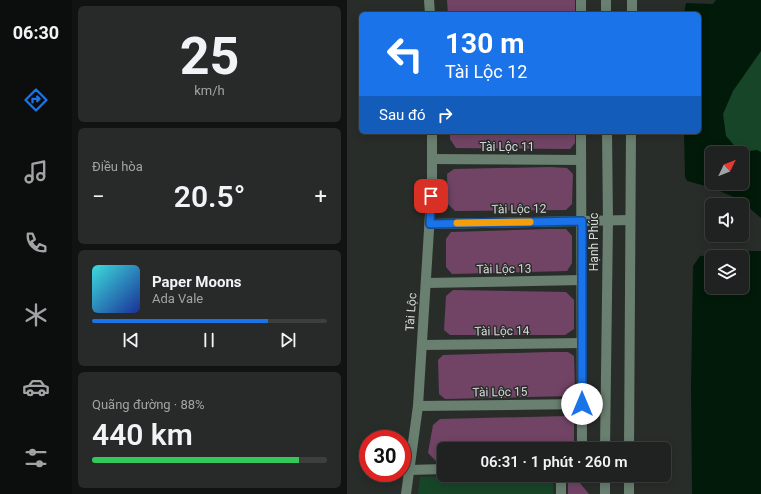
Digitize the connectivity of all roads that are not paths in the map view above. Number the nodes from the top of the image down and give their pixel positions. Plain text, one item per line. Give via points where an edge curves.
1 (429, 0) edge
2 (581, 0) edge
3 (606, 0) edge
4 (632, 0) edge
5 (430, 12) edge
6 (581, 12) edge
7 (606, 12) edge
8 (632, 12) edge
9 (432, 134) edge
10 (581, 134) edge
11 (607, 134) edge
12 (631, 134) edge
13 (432, 159) junction
14 (581, 160) junction
15 (630, 220) junction
16 (582, 221) junction
17 (608, 221) junction
18 (430, 224) junction
19 (582, 280) junction
20 (426, 283) junction
21 (582, 343) junction
22 (422, 345) junction
23 (582, 404) junction
24 (418, 406) junction
25 (582, 442) edge
26 (605, 442) edge
27 (629, 442) edge
28 (411, 456) edge
29 (437, 469) edge
30 (411, 470) edge
31 (408, 482) edge
32 (561, 482) edge
33 (605, 482) edge
34 (629, 482) edge
35 (406, 494) edge
36 (561, 494) edge
37 (605, 494) edge
38 (629, 494) edge

1 - 5 street
2 - 6 street
3 - 7 street
4 - 8 street
9 - 13 street, Tài Lộc
10 - 14 street
11 - 17 street, Hạnh Phúc
12 - 15 street
13 - 14 street, Tài Lộc 11
13 - 18 street, Tài Lộc
14 - 16 street
15 - 17 street, Tài Lộc 12
15 - 27 street
16 - 17 street, Tài Lộc 12
16 - 18 street, Tài Lộc 12
16 - 19 street
17 - 26 street, Hạnh Phúc
18 - 20 street, Tài Lộc
19 - 20 street, Tài Lộc 13
19 - 21 street
20 - 22 street, Tài Lộc
21 - 22 street, Tài Lộc 14
21 - 23 street
22 - 24 street, Tài Lộc
23 - 24 street, Tài Lộc 15
23 - 25 street
24 - 28 street, Tài Lộc
29 - 30 street
31 - 35 street, Tài Lộc
32 - 36 street
33 - 37 street
34 - 38 street

